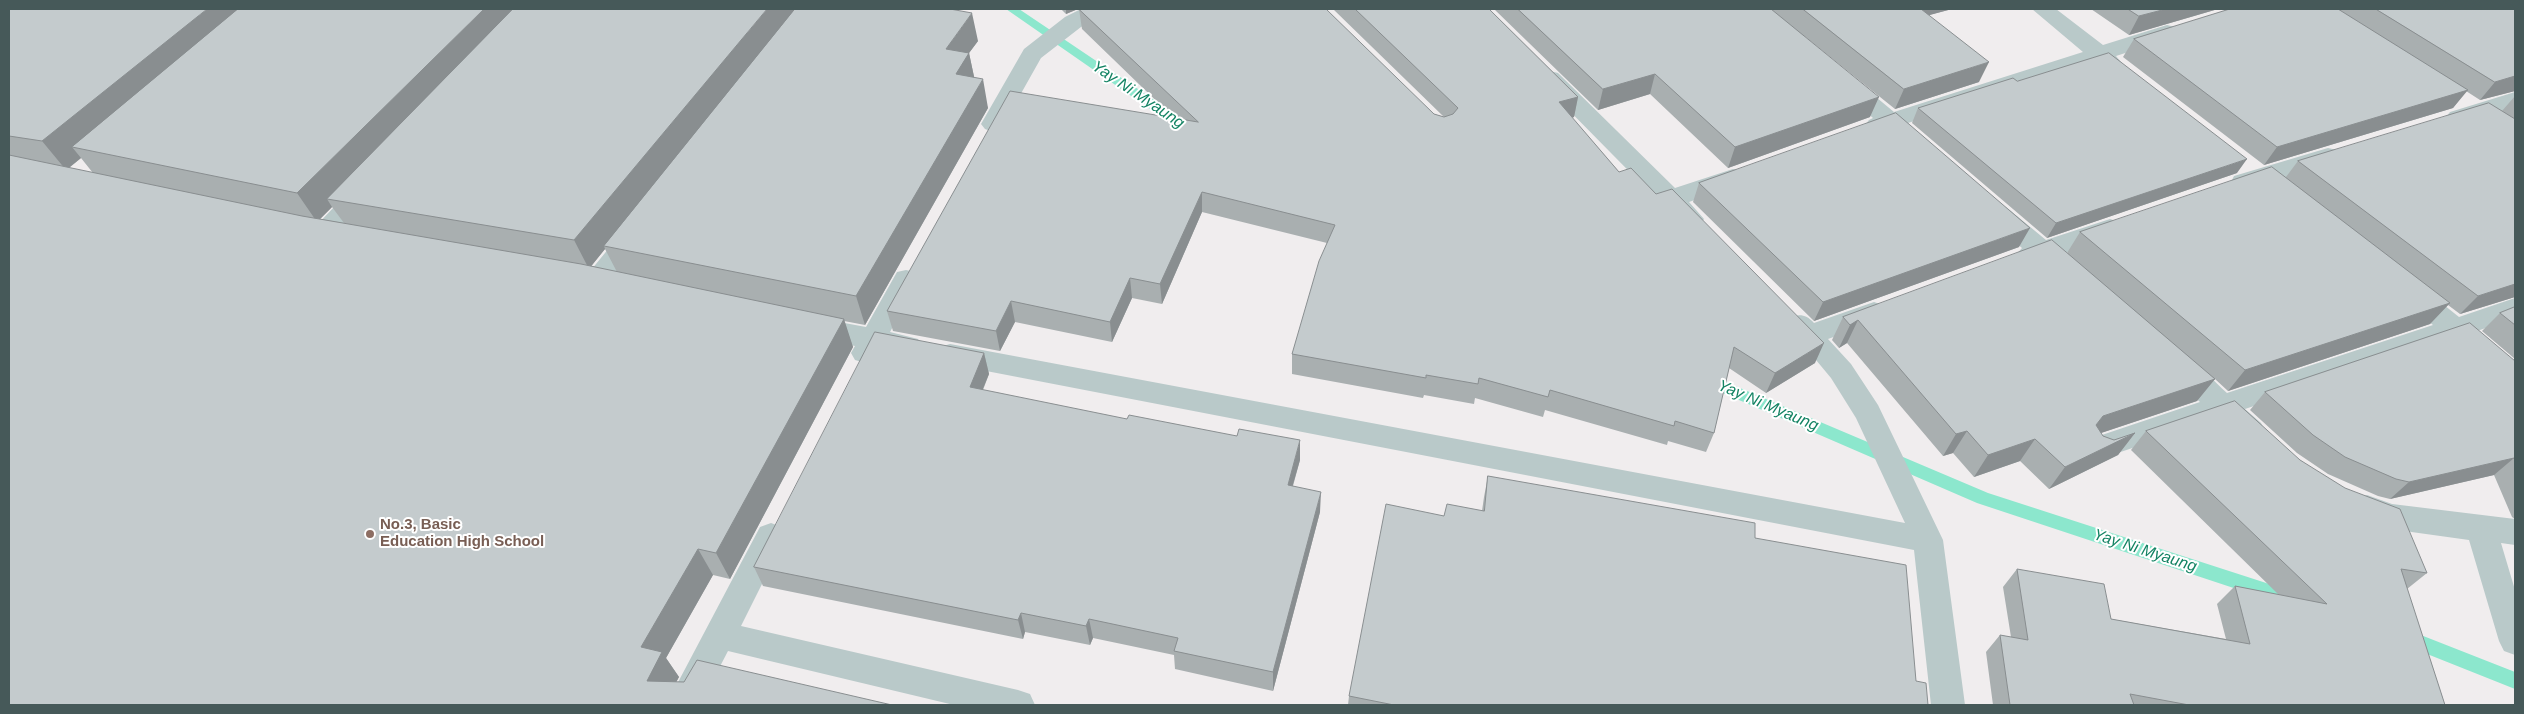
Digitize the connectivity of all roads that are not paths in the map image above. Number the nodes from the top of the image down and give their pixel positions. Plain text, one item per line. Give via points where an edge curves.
1 (1096, 9) edge
2 (2042, 9) edge
3 (2190, 25) edge
4 (2098, 53) junction
5 (1823, 64) edge
6 (1537, 65) edge
7 (2129, 77) edge
8 (2454, 96) edge
9 (2515, 99) edge
10 (2479, 111) junction
11 (1891, 120) junction
12 (2440, 123) edge
13 (2501, 125) edge
14 (1854, 133) edge
15 (984, 140) edge
16 (2354, 148) edge
17 (1928, 153) edge
18 (2236, 159) edge
19 (1753, 169) edge
20 (377, 177) edge
21 (2259, 177) junction
22 (2221, 190) edge
23 (2282, 195) edge
24 (1671, 199) junction
25 (1981, 199) edge
26 (652, 212) edge
27 (2136, 219) edge
28 (294, 228) edge
29 (1706, 233) edge
30 (323, 234) junction
31 (352, 239) edge
32 (2041, 251) junction
33 (916, 262) edge
34 (2004, 264) edge
35 (567, 277) edge
36 (2393, 279) edge
37 (596, 282) junction
38 (625, 288) edge
39 (2087, 290) edge
40 (1893, 305) edge
41 (1782, 308) edge
42 (2515, 308) edge
43 (787, 322) edge
44 (2456, 327) junction
45 (1810, 335) junction
46 (873, 339) junction
47 (2163, 354) edge
48 (855, 374) edge
49 (2515, 376) edge
50 (2224, 406) junction
51 (2097, 448) edge
52 (2272, 450) edge
53 (2347, 499) edge
54 (782, 513) edge
55 (2481, 529) junction
56 (2515, 532) edge
57 (1928, 540) junction
58 (719, 635) junction
59 (2515, 640) edge
60 (683, 705) edge
61 (1018, 705) edge
62 (1948, 705) edge

1 - 15 street via 1073,22 1032,54
2 - 4 street
3 - 4 street
4 - 7 street
4 - 11 street
5 - 11 street
6 - 24 street
8 - 10 street
9 - 10 street
10 - 12 street
10 - 13 street
11 - 14 street
11 - 17 street
16 - 21 street
18 - 21 street
19 - 24 street
20 - 30 street
21 - 22 street
21 - 23 street
24 - 29 street
25 - 32 street
26 - 37 street
27 - 32 street
28 - 30 street
30 - 31 street
32 - 34 street
32 - 39 street
33 - 46 street
35 - 37 street
36 - 44 street
37 - 38 street
40 - 45 street
41 - 45 street
42 - 44 street
43 - 46 street
44 - 49 street
44 - 50 street
45 - 57 street via 1841,370 1868,413
46 - 48 street
46 - 57 street
47 - 50 street
50 - 51 street
50 - 52 street
53 - 55 street via 2390,516
54 - 58 street
55 - 56 street
55 - 59 street
57 - 62 street
58 - 60 street
58 - 61 street

